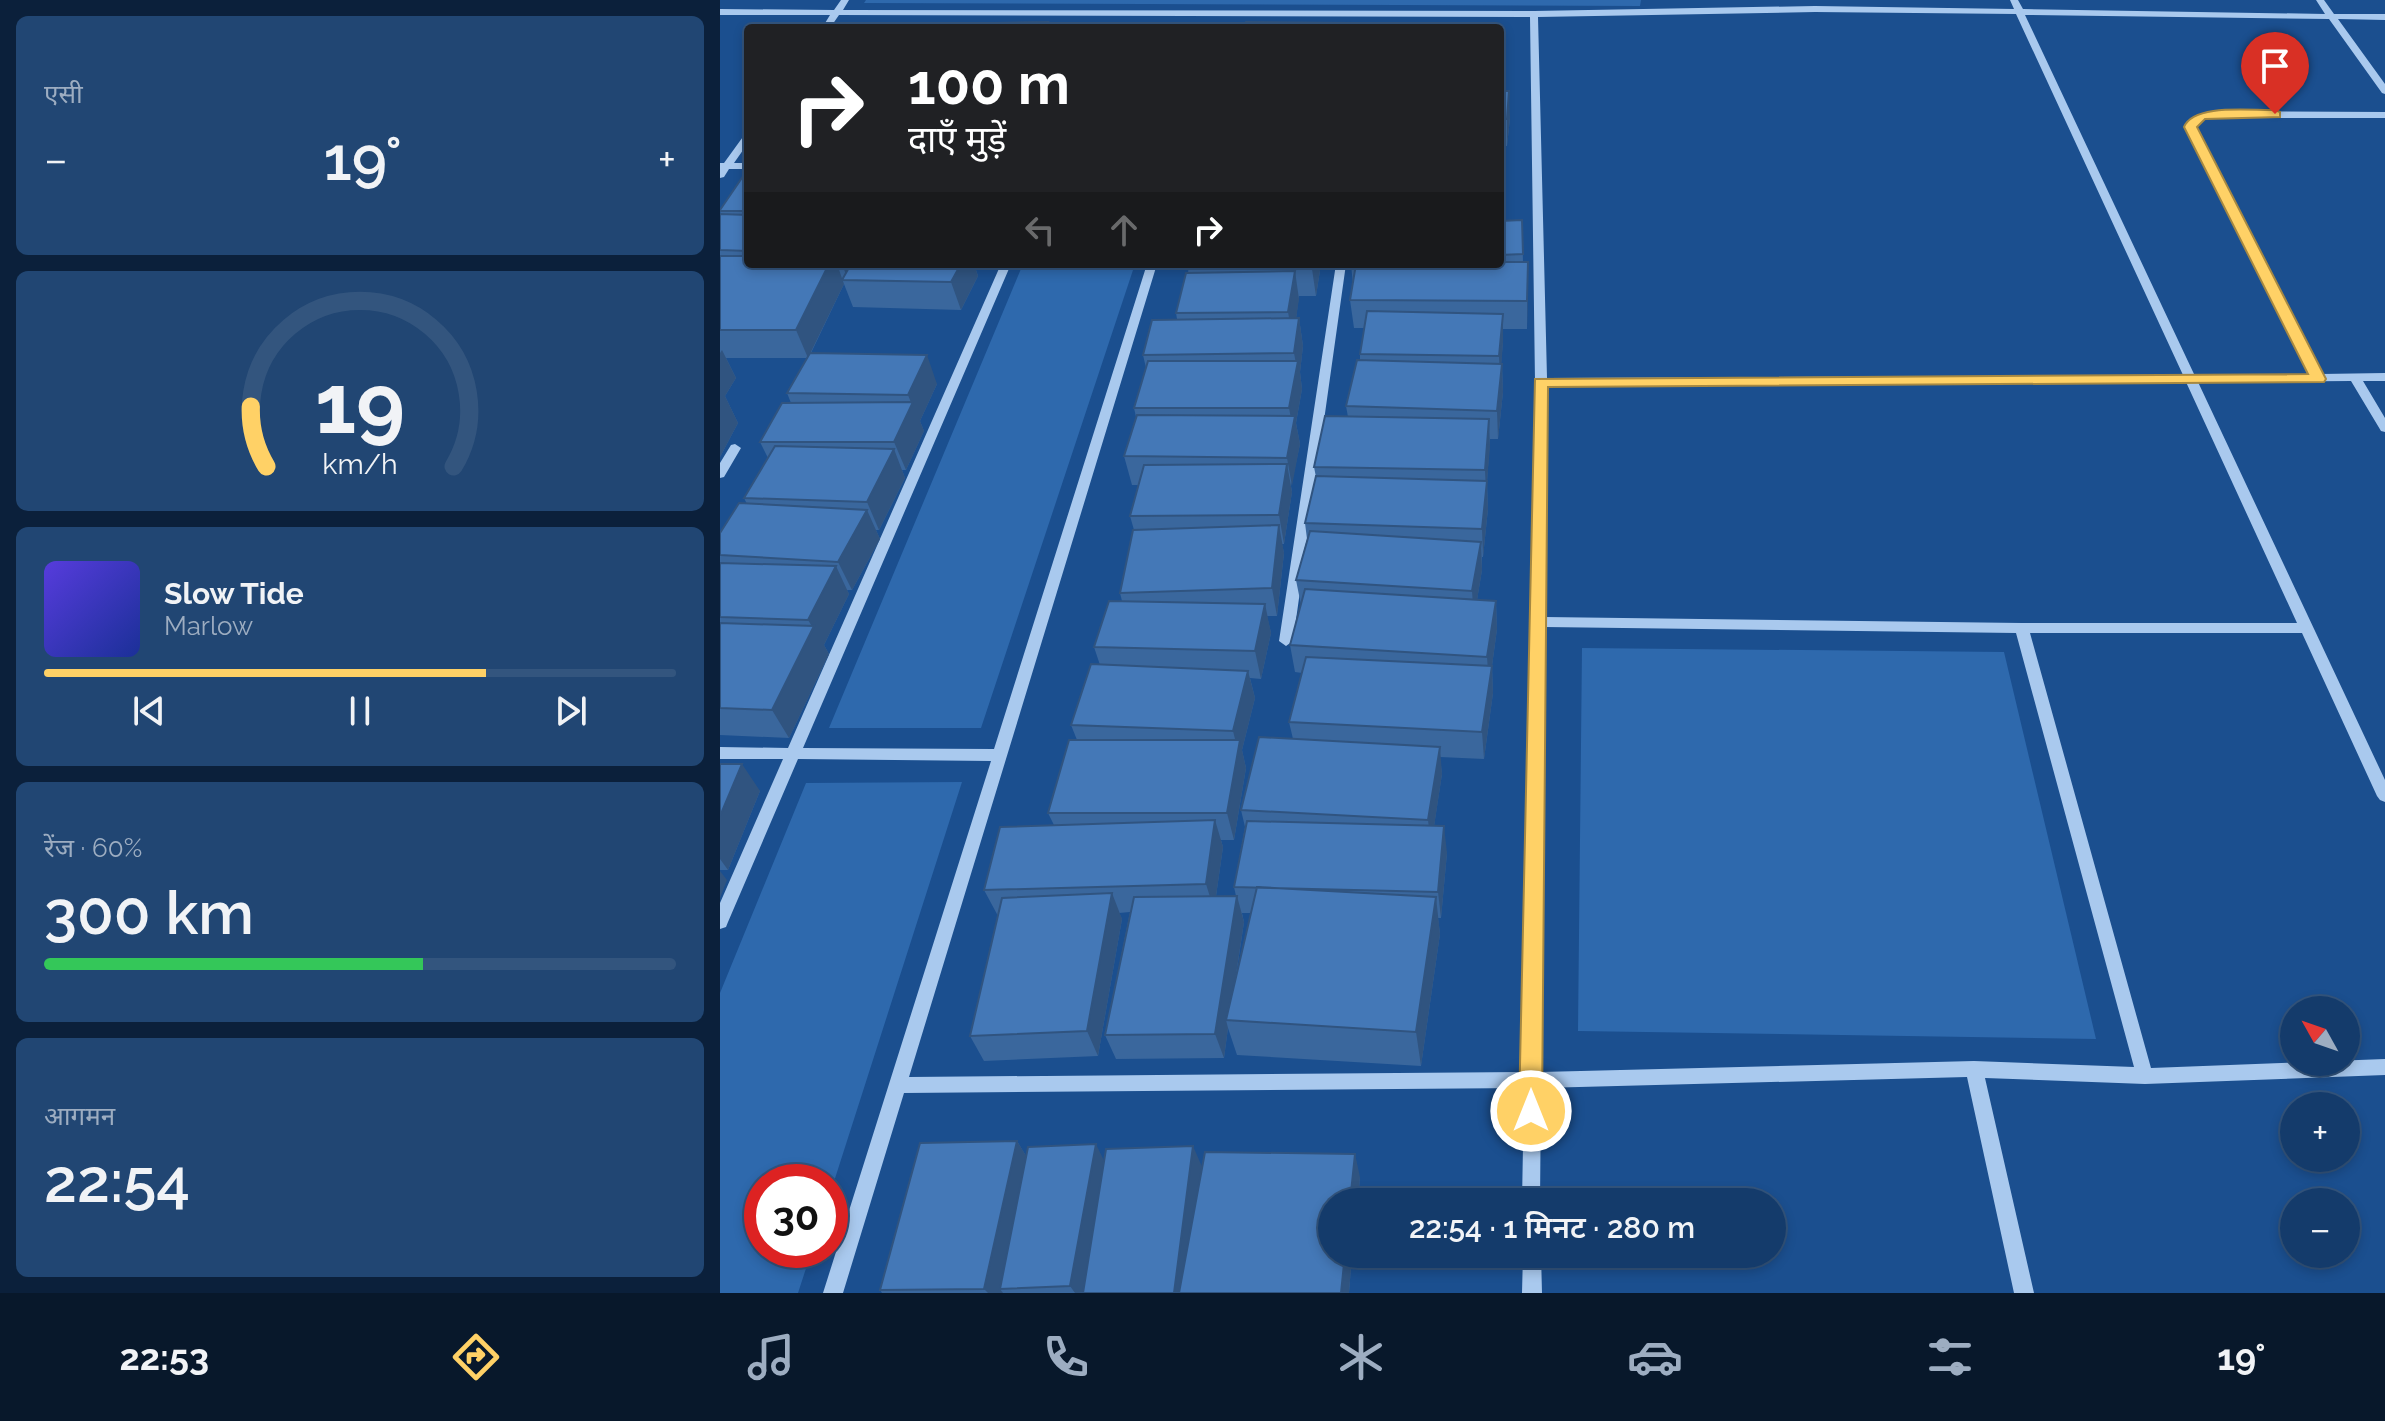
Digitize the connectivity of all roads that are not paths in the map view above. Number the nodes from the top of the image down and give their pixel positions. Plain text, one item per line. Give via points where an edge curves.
1 (845, 0) edge
2 (1656, 0) edge
3 (2161, 0) edge
4 (2320, 0) edge
5 (1814, 4) edge
6 (2016, 5) edge
7 (720, 12) edge
8 (1232, 12) junction
9 (1657, 12) junction
10 (837, 13) junction
11 (1378, 13) junction
12 (2168, 13) junction
13 (1534, 14) junction
14 (2332, 16) junction
15 (2385, 17) edge
16 (829, 24) edge
17 (1228, 24) edge
18 (1376, 24) edge
19 (2385, 91) edge
20 (2385, 115) edge
21 (744, 141) edge
22 (744, 166) edge
23 (722, 169) edge
24 (1004, 268) edge
25 (1151, 268) edge
26 (1340, 268) edge
27 (2355, 377) junction
28 (2385, 377) edge
29 (2318, 379) junction
30 (2191, 380) junction
31 (1541, 382) junction
32 (2385, 428) edge
33 (735, 448) dead end
34 (720, 474) edge
35 (1537, 622) junction
36 (2022, 628) junction
37 (2305, 628) junction
38 (1286, 641) dead end
39 (720, 753) edge
40 (793, 754) junction
41 (999, 755) junction
42 (2385, 796) edge
43 (720, 922) edge
44 (2385, 1067) edge
45 (1974, 1069) junction
46 (2145, 1076) junction
47 (1531, 1080) junction
48 (898, 1085) junction
49 (1531, 1188) edge
50 (1532, 1268) edge
51 (833, 1293) edge
52 (1532, 1293) edge
53 (2024, 1293) edge

1 - 10 street
2 - 9 street
3 - 12 street
4 - 14 street
5 - 6 street
5 - 9 street
6 - 12 street
6 - 30 street
7 - 10 street
8 - 10 street
8 - 11 street
8 - 17 street
9 - 13 street
10 - 16 street
11 - 13 street
11 - 18 street
12 - 14 street
13 - 31 street
14 - 15 street
14 - 19 street
20 - 29 street via 2203,115 2191,127
21 - 23 street
22 - 23 street
24 - 40 street
25 - 41 street
26 - 38 street
27 - 28 street
27 - 29 street
27 - 32 street
29 - 30 street
30 - 31 street
30 - 37 street
31 - 35 street
33 - 34 street
35 - 36 street
35 - 47 street
36 - 37 street
36 - 46 street
37 - 42 street
39 - 40 street
40 - 41 street
40 - 43 street
41 - 48 street
44 - 46 street
45 - 46 street
45 - 47 street
45 - 53 street
47 - 48 street
47 - 49 street
48 - 51 street
50 - 52 street

